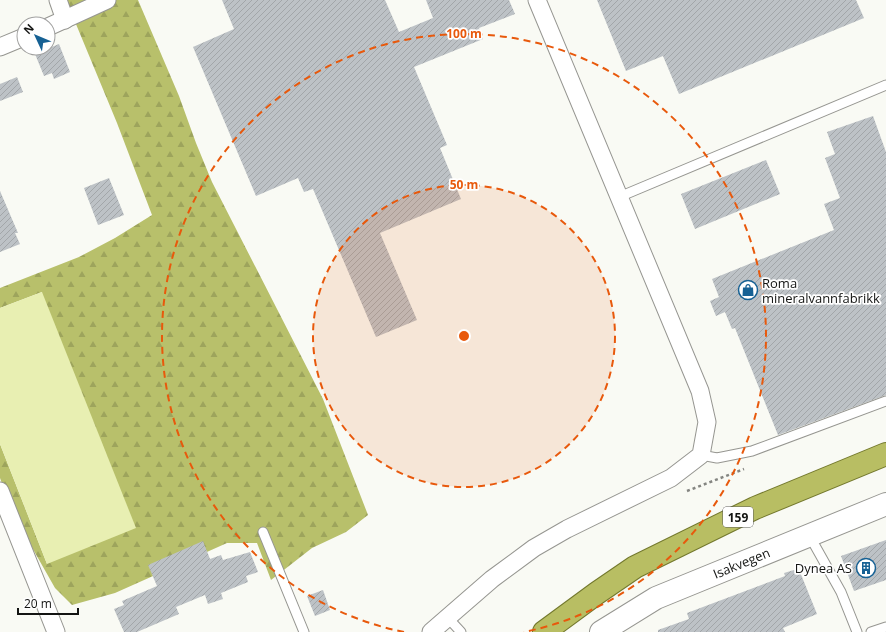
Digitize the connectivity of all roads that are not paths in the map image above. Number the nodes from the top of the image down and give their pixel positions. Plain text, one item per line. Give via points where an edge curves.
1 (58, 0) edge
2 (107, 0) edge
3 (537, 0) edge
4 (65, 20) junction
5 (56, 24) edge
6 (16, 40) edge
7 (0, 47) edge
8 (886, 84) edge
9 (619, 197) junction
10 (886, 401) edge
11 (886, 454) edge
12 (701, 455) junction
13 (0, 491) edge
14 (886, 504) edge
15 (263, 532) dead end
16 (809, 535) junction
17 (448, 618) junction
18 (886, 627) edge
19 (56, 632) edge
20 (304, 632) edge
21 (431, 632) edge
22 (461, 632) edge
23 (544, 632) edge
24 (601, 632) edge
25 (857, 632) edge
26 (871, 632) edge

1 - 4 street
2 - 4 street
3 - 9 street
4 - 5 street
6 - 7 street
8 - 9 lane
9 - 12 street via 700,391 706,422
10 - 12 lane via 752,451 717,458
11 - 23 highway, 159 via 755,508 635,567
12 - 17 street via 671,478 534,548 492,579
13 - 19 street
14 - 16 street, Isakvegen
15 - 20 lane
16 - 24 street, Isakvegen via 656,598
16 - 25 lane via 841,592
17 - 21 street
17 - 22 lane
18 - 26 lane

